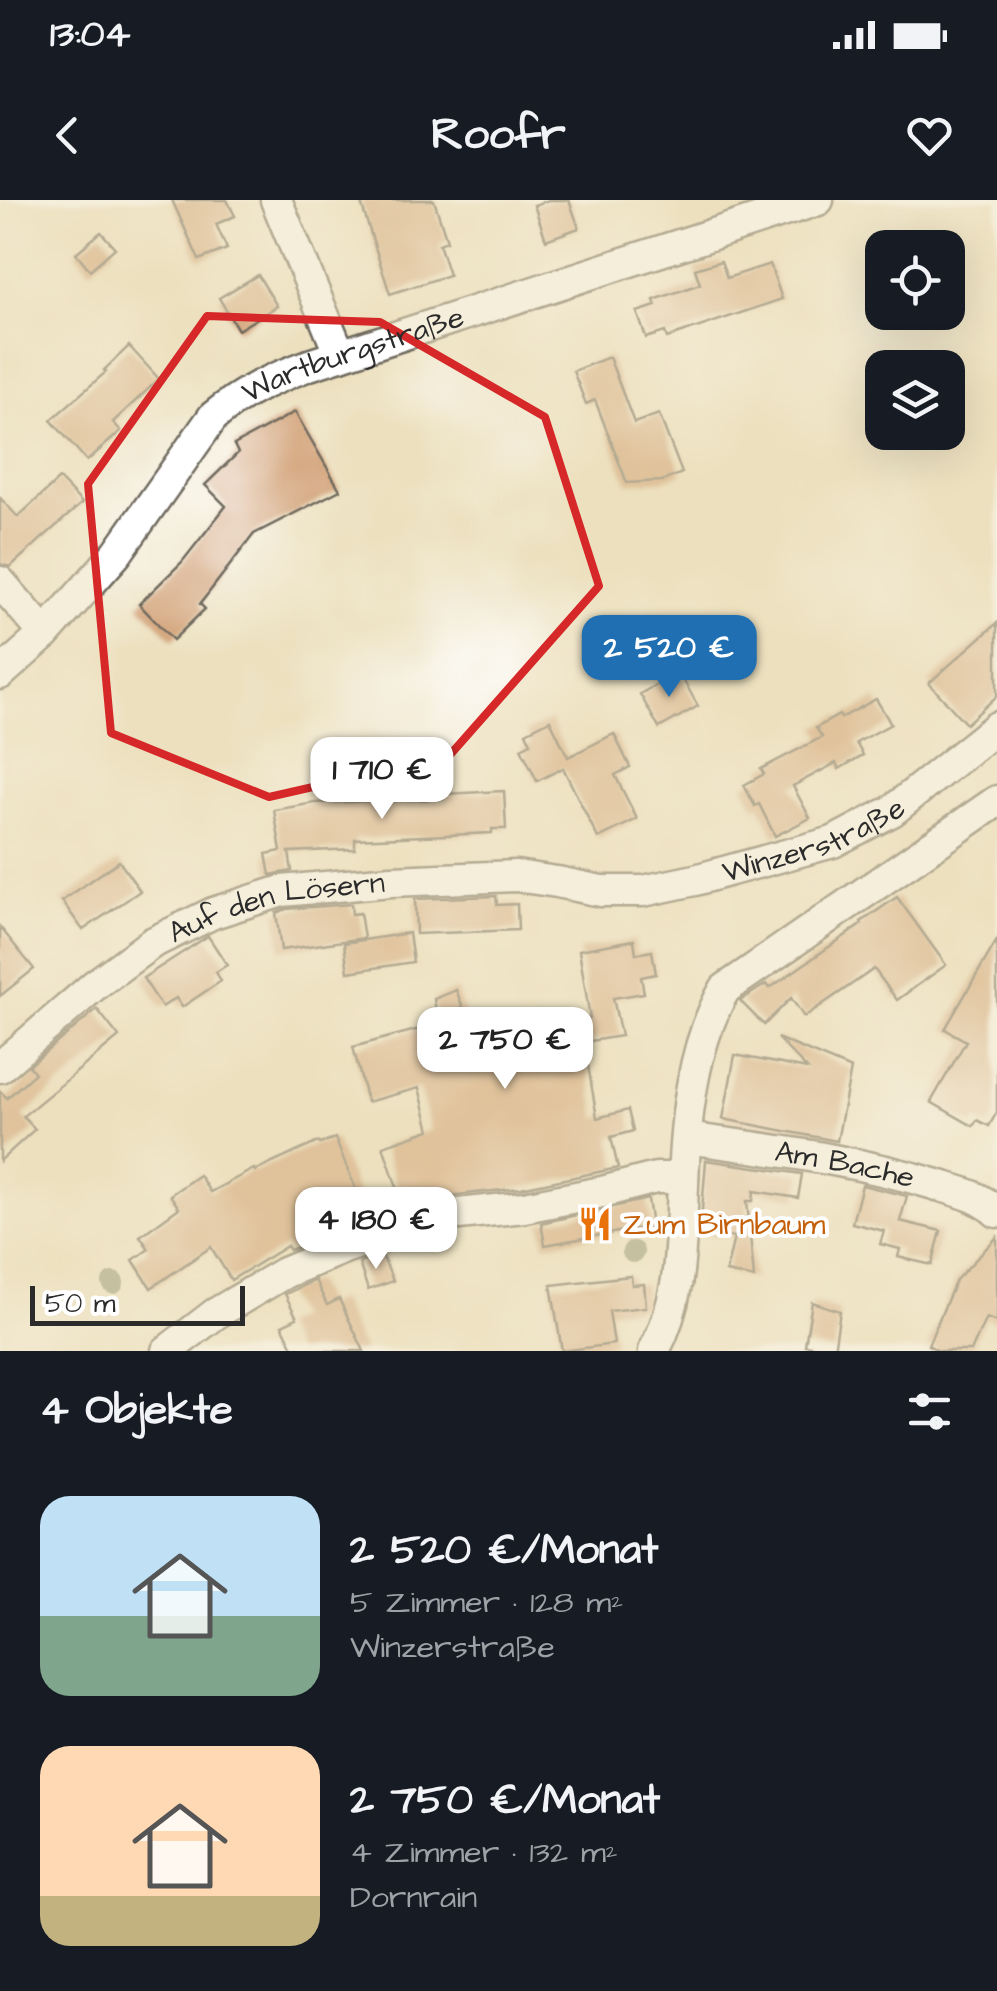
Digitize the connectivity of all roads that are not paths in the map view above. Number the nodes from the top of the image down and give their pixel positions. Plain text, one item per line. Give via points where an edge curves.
1 (276, 200) edge
2 (818, 200) edge
3 (340, 355) junction
4 (0, 582) edge
5 (45, 634) junction
6 (0, 674) edge
7 (997, 727) edge
8 (997, 801) edge
9 (600, 891) joint
10 (0, 1067) edge
11 (687, 1138) junction
12 (683, 1178) junction
13 (992, 1195) edge
14 (167, 1351) edge
15 (654, 1351) edge

1 - 3 street
2 - 3 street, Wartburgstraße
3 - 5 street, Wartburgstraße via 260,384 213,417 117,553
4 - 5 street
5 - 6 street, Wartburgstraße
7 - 9 street, Winzerstraße via 892,811 833,842 643,891
8 - 11 street, Winzerstraße via 724,989 704,1036
9 - 10 street, Auf den Lösern via 516,876 282,891 152,943
11 - 12 street
11 - 13 street, Am Bache via 839,1160
12 - 14 street via 440,1216 344,1248 284,1273
12 - 15 street via 679,1276

